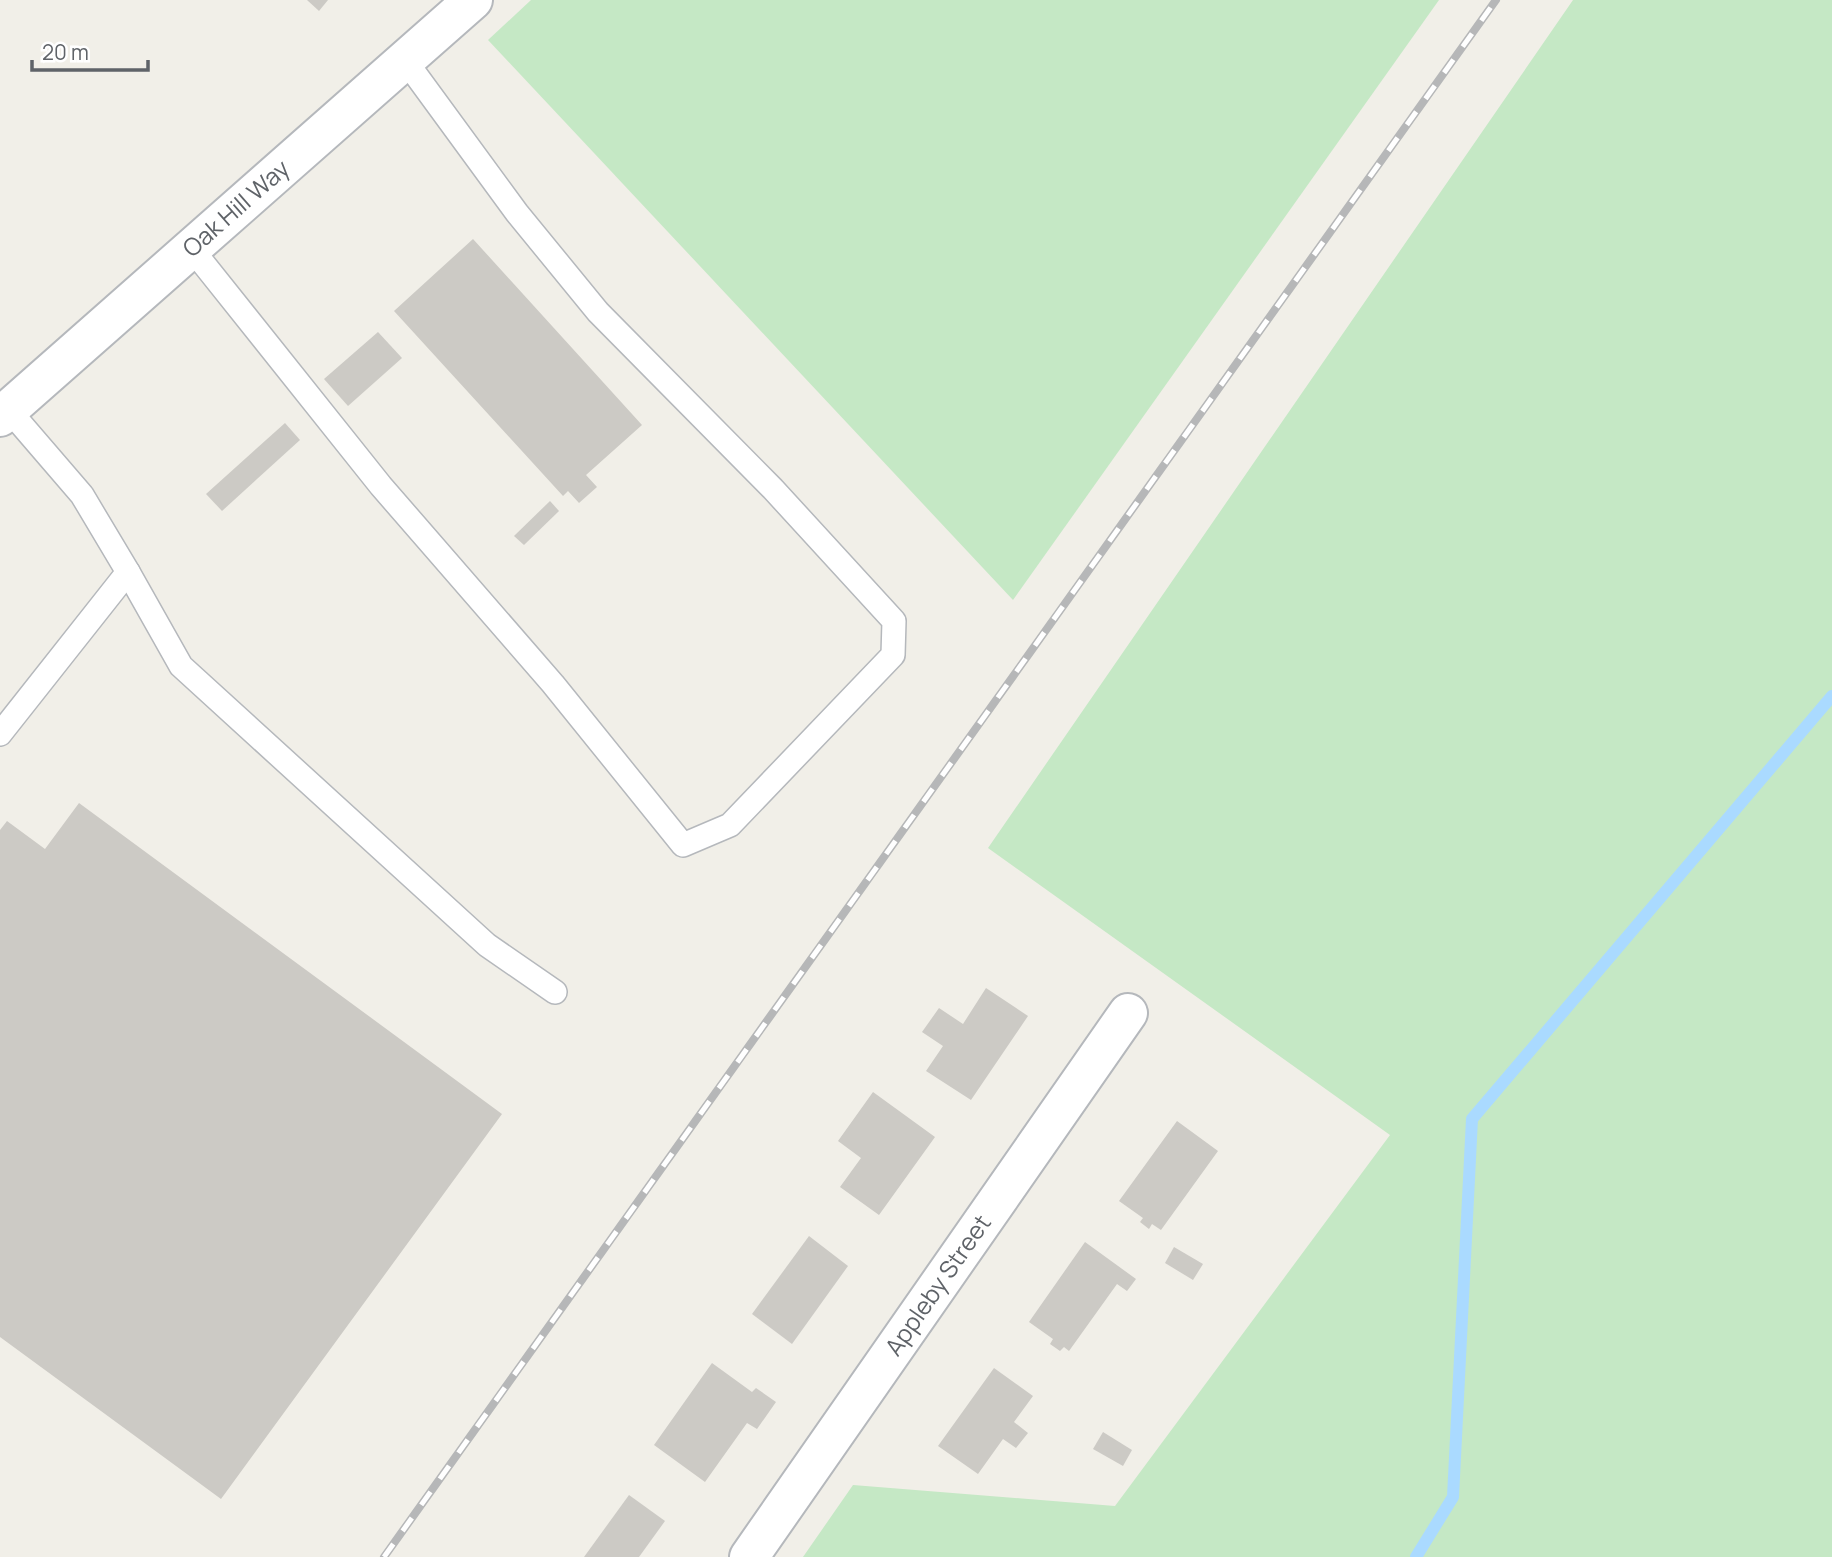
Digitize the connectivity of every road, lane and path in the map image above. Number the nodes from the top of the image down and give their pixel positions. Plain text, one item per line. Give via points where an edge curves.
1 (473, 0) edge
2 (405, 60) junction
3 (191, 248) junction
4 (4, 413) edge
5 (128, 572) junction
6 (4, 719) edge
7 (555, 992) dead end
8 (1128, 1013) dead end
9 (750, 1557) edge

1 - 2 street, Oak Hill Way
2 - 3 street, Oak Hill Way
2 - 3 lane via 517,213 598,312 773,489 894,621 893,655 730,825 683,845 553,684 381,486
3 - 4 street, Oak Hill Way
4 - 5 lane via 82,495
5 - 6 lane
5 - 7 lane via 181,666 487,945
8 - 9 street, Appleby Street

